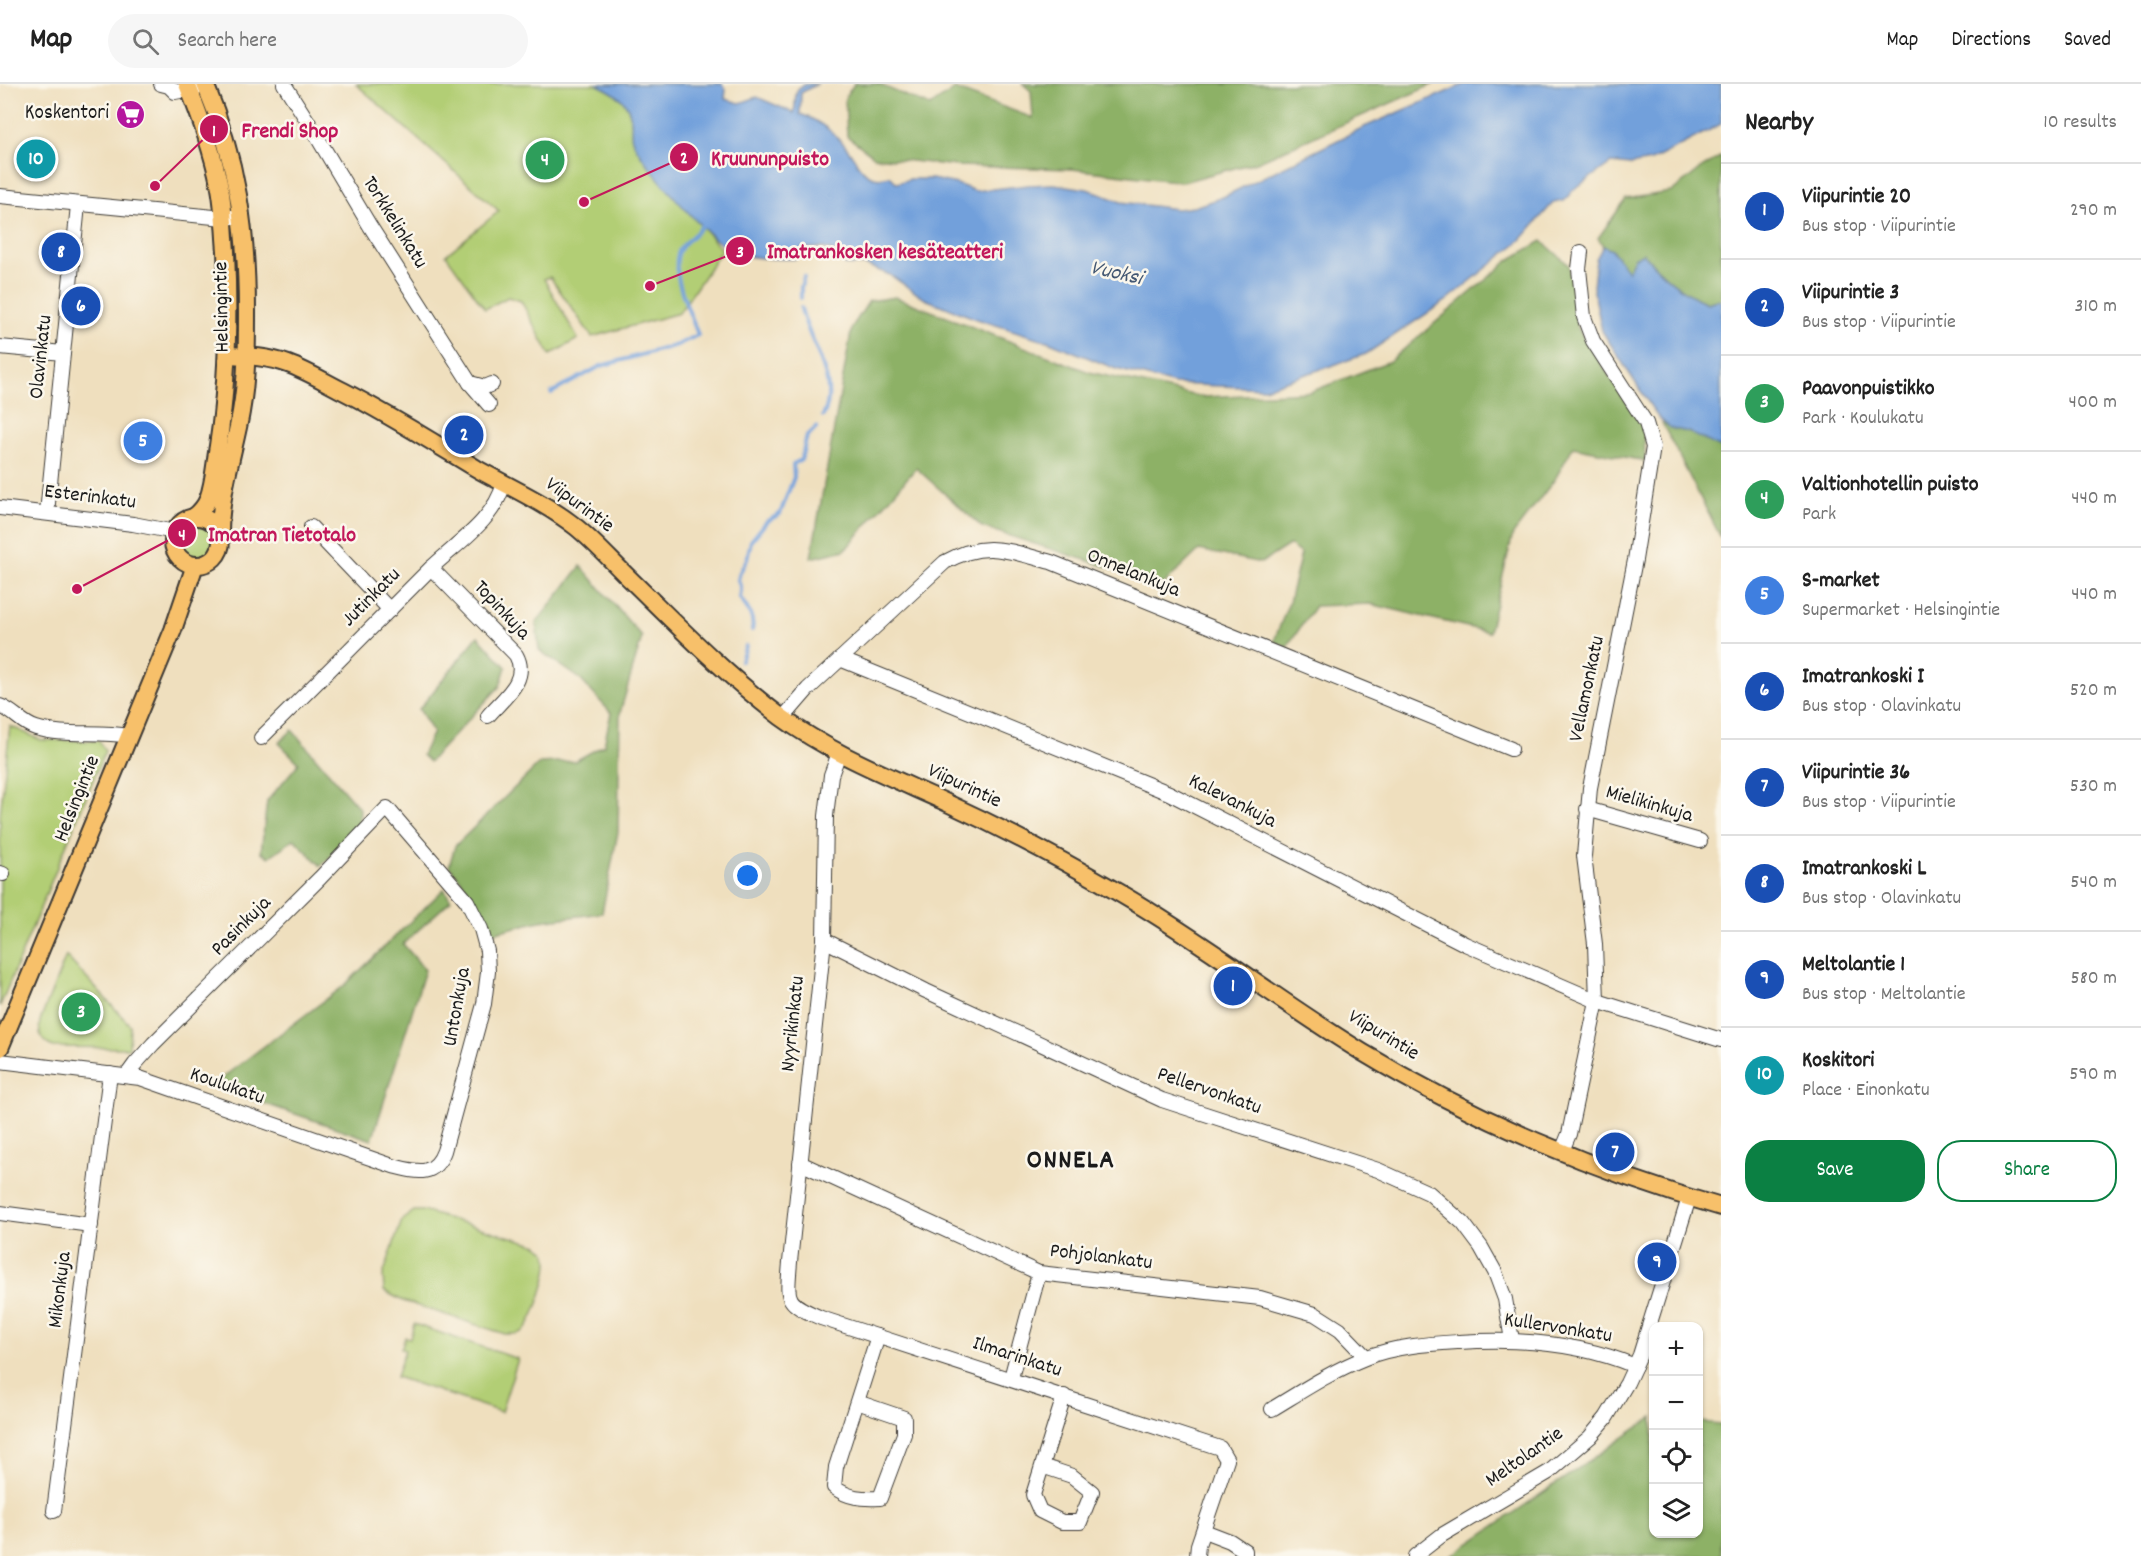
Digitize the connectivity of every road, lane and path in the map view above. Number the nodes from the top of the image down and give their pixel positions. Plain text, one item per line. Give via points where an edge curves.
1 (161, 84) edge
2 (284, 84) edge
3 (200, 86) edge
4 (0, 196) edge
5 (78, 205) junction
6 (242, 216) junction
7 (224, 218) junction
8 (1581, 252) dead end
9 (0, 347) edge
10 (63, 352) junction
11 (228, 355) junction
12 (248, 356) junction
13 (470, 383) junction
14 (492, 384) dead end
15 (489, 405) dead end
16 (504, 483) junction
17 (0, 508) edge
18 (47, 513) junction
19 (194, 517) junction
20 (311, 526) dead end
21 (175, 531) junction
22 (220, 533) junction
23 (195, 566) junction
24 (431, 568) junction
25 (390, 610) junction
26 (840, 659) junction
27 (0, 706) edge
28 (488, 716) dead end
29 (783, 718) junction
30 (129, 736) junction
31 (261, 738) dead end
32 (1511, 749) dead end
33 (839, 753) junction
34 (387, 808) joint
35 (1587, 809) junction
36 (1700, 841) dead end
37 (824, 940) junction
38 (1597, 1001) junction
39 (1721, 1040) edge
40 (0, 1048) edge
41 (0, 1060) edge
42 (110, 1074) junction
43 (128, 1075) junction
44 (1562, 1151) junction
45 (800, 1163) junction
46 (434, 1168) joint
47 (1689, 1198) junction
48 (1721, 1207) edge
49 (0, 1213) edge
50 (91, 1225) junction
51 (1040, 1273) junction
52 (789, 1300) joint
53 (878, 1336) junction
54 (1512, 1340) junction
55 (1366, 1357) junction
56 (1635, 1366) junction
57 (1011, 1378) junction
58 (1064, 1396) junction
59 (857, 1402) junction
60 (1272, 1409) dead end
61 (1042, 1466) junction
62 (54, 1511) dead end
63 (1204, 1531) junction
64 (1197, 1556) edge
65 (1245, 1556) edge
66 (1415, 1556) edge

1 - 3 street via 175,92
2 - 13 street, Torkkelinkatu
3 - 6 main road, Helsingintie via 227,141
3 - 7 main road, Helsingintie via 204,130 220,184
4 - 5 street
5 - 7 street
5 - 10 street, Olavinkatu
6 - 7 street
6 - 12 main road, Helsingintie
7 - 11 main road, Helsingintie
8 - 35 street, Vellamonkatu via 1584,317 1593,341 1646,423 1653,447
9 - 10 street
10 - 18 street, Olavinkatu
11 - 12 main road, Viipurintie
11 - 19 main road, Helsingintie via 224,410 208,500
12 - 16 main road, Viipurintie via 287,363 308,373 383,411
12 - 22 main road, Helsingintie via 220,511
13 - 14 street via 485,387
13 - 15 street, Torkkelinkatu
16 - 24 street, Jutinkatu via 497,503 478,526
16 - 29 main road, Viipurintie via 576,527 688,635
17 - 18 street, Esterinkatu
18 - 21 street, Esterinkatu
19 - 21 main road via 184,520
19 - 22 main road via 207,519
20 - 25 street
21 - 23 main road via 176,554
22 - 23 main road via 218,553 208,563
23 - 30 main road, Helsingintie
24 - 25 street, Jutinkatu
24 - 28 street, Topinkuja via 521,664 518,682
25 - 31 street, Jutinkatu
26 - 29 street, Onnelankuja
26 - 32 street, Onnelankuja via 945,562 963,552 1002,549 1051,562
26 - 38 street, Kalevankuja via 1169,793 1465,944
27 - 30 street via 35,728
29 - 33 main road, Viipurintie
30 - 40 main road, Helsingintie
33 - 37 street, Nyyrikinkatu via 831,775 826,816
33 - 44 main road, Viipurintie via 1002,829 1122,894 1361,1052 1457,1103
34 - 43 street, Pasinkuja via 153,1044
34 - 46 street, Untonkuja via 467,901 487,951 484,1004 444,1151
35 - 36 street, Mielikinkuja
35 - 38 street, Vellamonkatu via 1584,856 1595,944
37 - 45 street, Nyyrikinkatu
37 - 54 street, Pellervonkatu via 1162,1100 1378,1170 1430,1193 1482,1247 1505,1299
38 - 39 street, Kalevankuja
38 - 44 street, Vellamonkatu
41 - 42 street, Koulukatu
42 - 43 street, Koulukatu
42 - 50 street, Mikonkuja
43 - 46 street, Koulukatu via 393,1166 423,1172
44 - 47 main road, Viipurintie
45 - 51 street, Pohjolankatu
45 - 52 street, Nyyrikinkatu
47 - 48 main road, Viipurintie
47 - 56 street, Meltolantie
49 - 50 street
50 - 62 street, Mikonkuja
51 - 55 street, Pohjolankatu via 1260,1298 1315,1314 1340,1330
51 - 57 street
52 - 53 street, Ilmarinkatu via 821,1318
53 - 57 street, Ilmarinkatu
53 - 59 street
54 - 55 street, Kullervonkatu via 1426,1343
54 - 56 street, Kullervonkatu via 1599,1354
55 - 60 street, Kullervonkatu
56 - 66 street, Meltolantie via 1619,1398 1590,1437 1548,1472 1442,1535
57 - 58 street, Ilmarinkatu
58 - 61 street
58 - 63 street, Ilmarinkatu via 1220,1448 1227,1460
59 - 59 street via 836,1467 834,1487 842,1494 861,1499 880,1498 904,1434 904,1418
61 - 61 street via 1033,1495 1040,1511 1062,1522 1080,1522 1092,1492 1072,1476
63 - 64 street
63 - 65 street via 1230,1541 1245,1551

